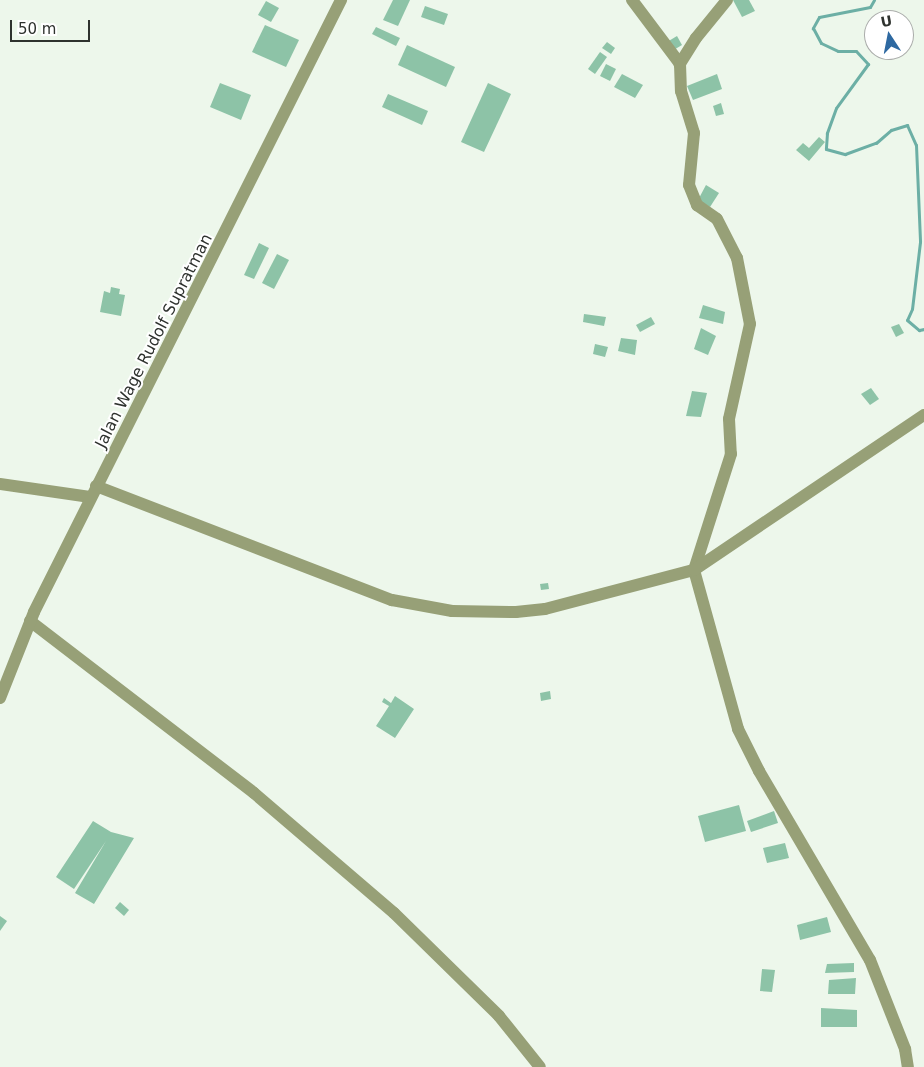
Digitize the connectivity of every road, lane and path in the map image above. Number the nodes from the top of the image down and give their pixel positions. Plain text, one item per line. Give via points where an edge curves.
1 (341, 0) edge
2 (632, 0) edge
3 (728, 0) edge
4 (680, 64) junction
5 (924, 416) edge
6 (0, 484) edge
7 (93, 491) junction
8 (694, 570) junction
9 (30, 621) junction
10 (0, 698) edge
11 (540, 1067) edge
12 (908, 1067) edge

1 - 7 street, Jalan Wage Rudolf Supratman
2 - 4 street
3 - 4 street via 696,38
4 - 8 street via 681,91 694,133 689,185 697,205 717,218 737,258 750,324 729,419 732,454
5 - 8 street
6 - 7 street
7 - 8 street via 392,600 420,607 486,612 545,608
7 - 9 street, Jalan Wage Rudolf Supratman
8 - 12 street via 738,729 758,771 870,960 905,1049
9 - 10 street, Jalan Wage Rudolf Supratman
9 - 11 street via 254,793 394,914 498,1016

